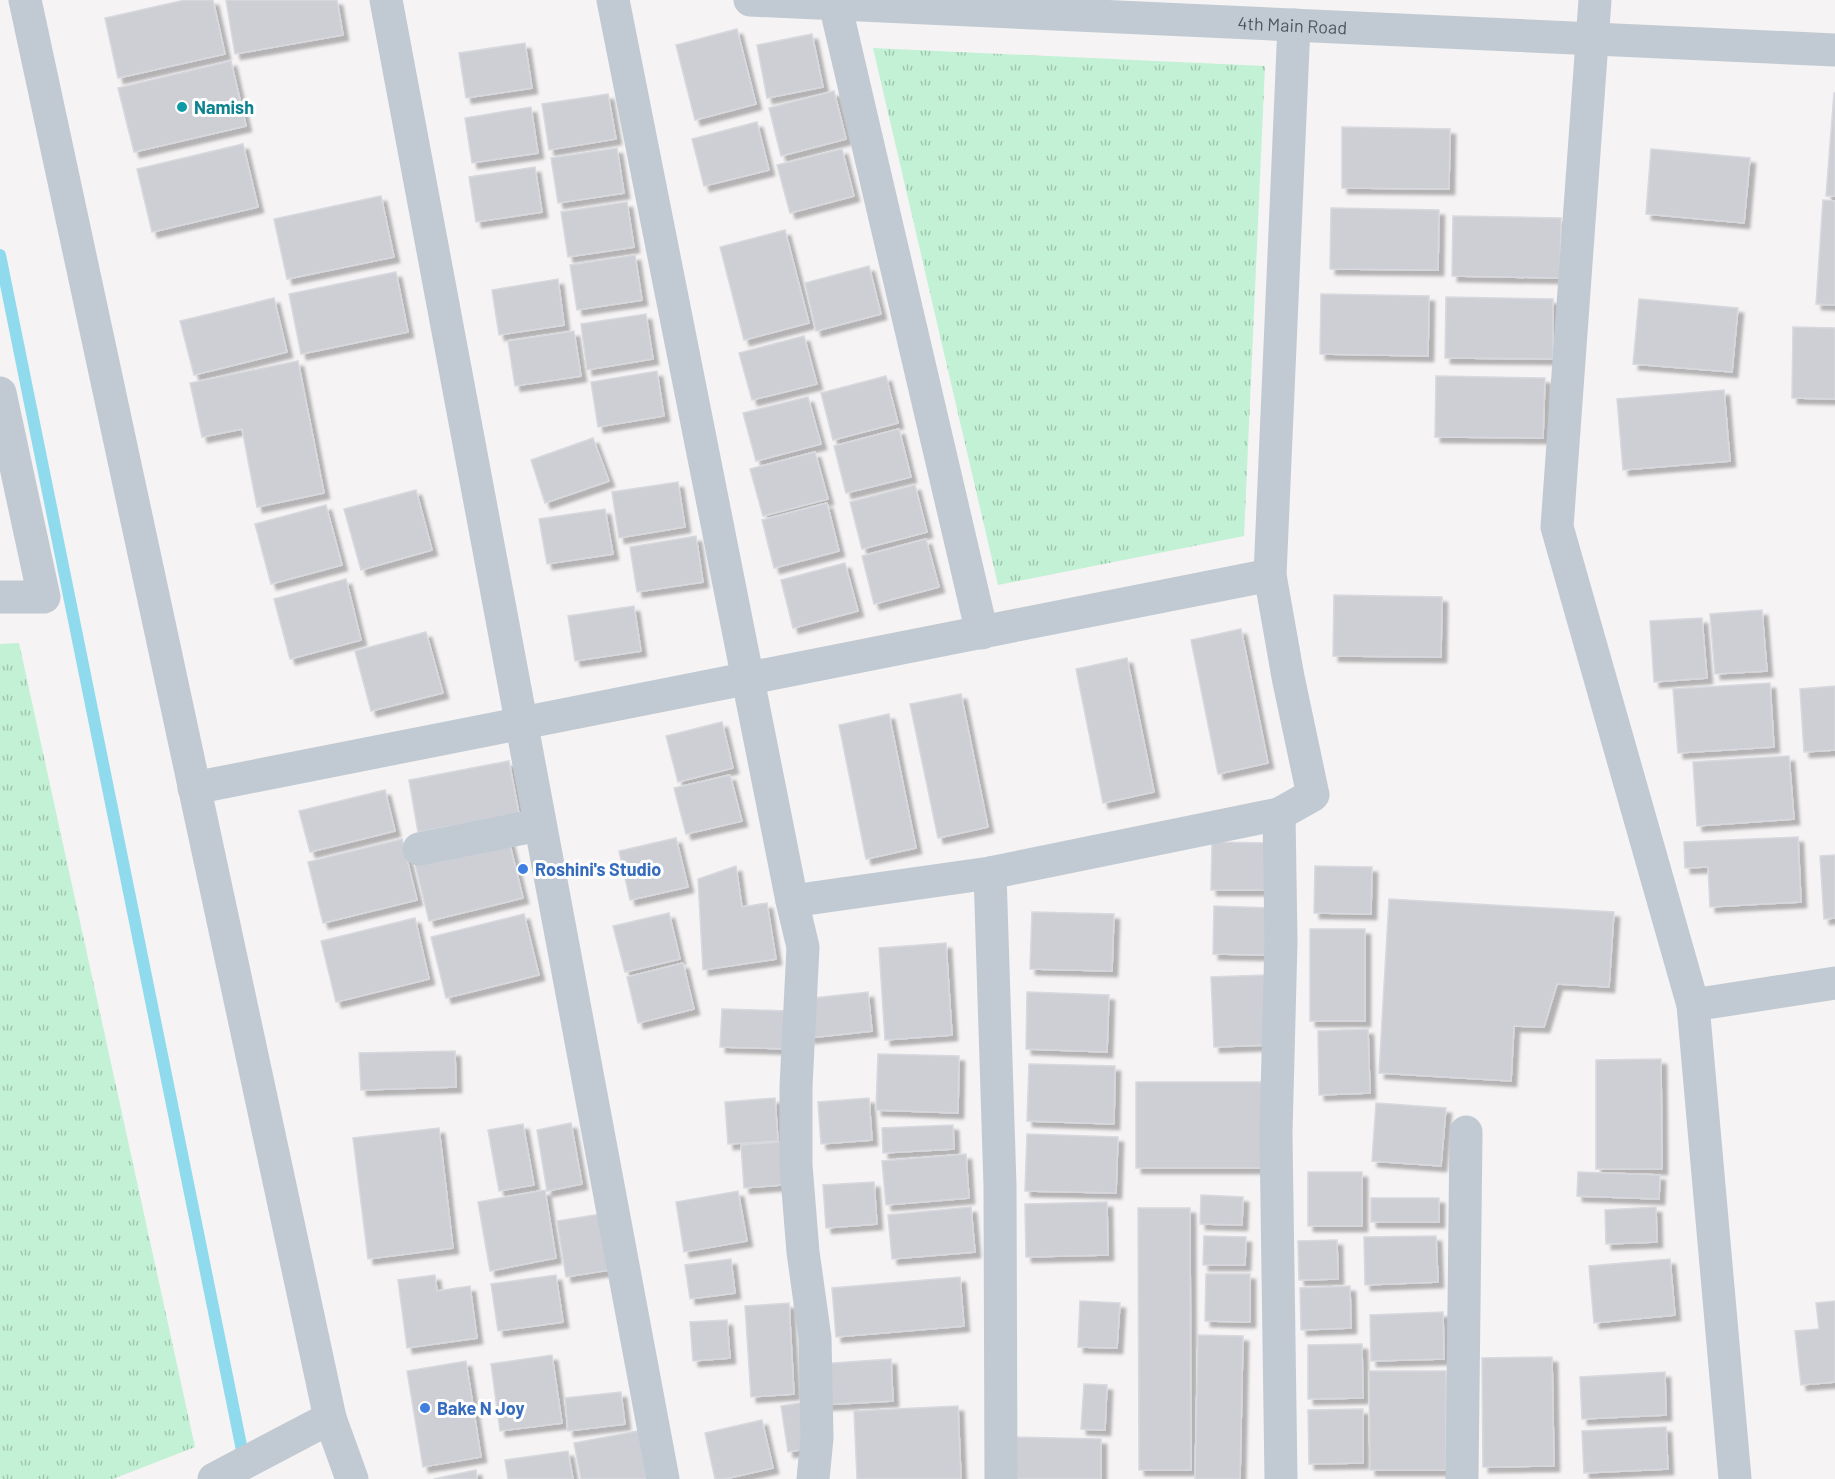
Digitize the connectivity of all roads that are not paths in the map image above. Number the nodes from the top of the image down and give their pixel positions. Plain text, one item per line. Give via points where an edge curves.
1 (25, 0) edge
2 (386, 0) edge
3 (613, 0) edge
4 (750, 0) edge
5 (1594, 0) edge
6 (835, 4) junction
7 (1294, 24) junction
8 (1593, 38) junction
9 (1835, 50) edge
10 (0, 393) edge
11 (1270, 575) junction
12 (0, 597) edge
13 (982, 633) junction
14 (747, 679) junction
15 (520, 724) junction
16 (194, 788) junction
17 (1279, 814) junction
18 (539, 825) junction
19 (419, 849) dead end
20 (990, 873) junction
21 (792, 901) junction
22 (1835, 983) edge
23 (1693, 1005) junction
24 (1466, 1132) dead end
25 (330, 1419) junction
26 (223, 1476) edge
27 (352, 1479) edge
28 (663, 1479) edge
29 (813, 1479) edge
30 (1001, 1479) edge
31 (1281, 1479) edge
32 (1462, 1479) edge
33 (1735, 1479) edge

1 - 16 street
2 - 15 street
3 - 14 street
4 - 6 street, 4th Main Road
5 - 8 street
6 - 7 street, 4th Main Road
6 - 13 street
7 - 8 street, 4th Main Road
7 - 11 street
8 - 9 street, 4th Main Road
8 - 23 street via 1557,527
10 - 12 street via 44,597
11 - 13 street
11 - 17 street via 1313,795
13 - 14 street
14 - 15 street
14 - 21 street
15 - 16 street
15 - 18 street
16 - 25 street
17 - 20 street
17 - 31 street via 1281,940 1276,1134
18 - 19 street
18 - 28 street
20 - 21 street
20 - 30 street via 1000,1185
21 - 29 street via 803,947 796,1165 815,1338 817,1438
22 - 23 street
23 - 33 street
24 - 32 street
25 - 26 street
25 - 27 street

